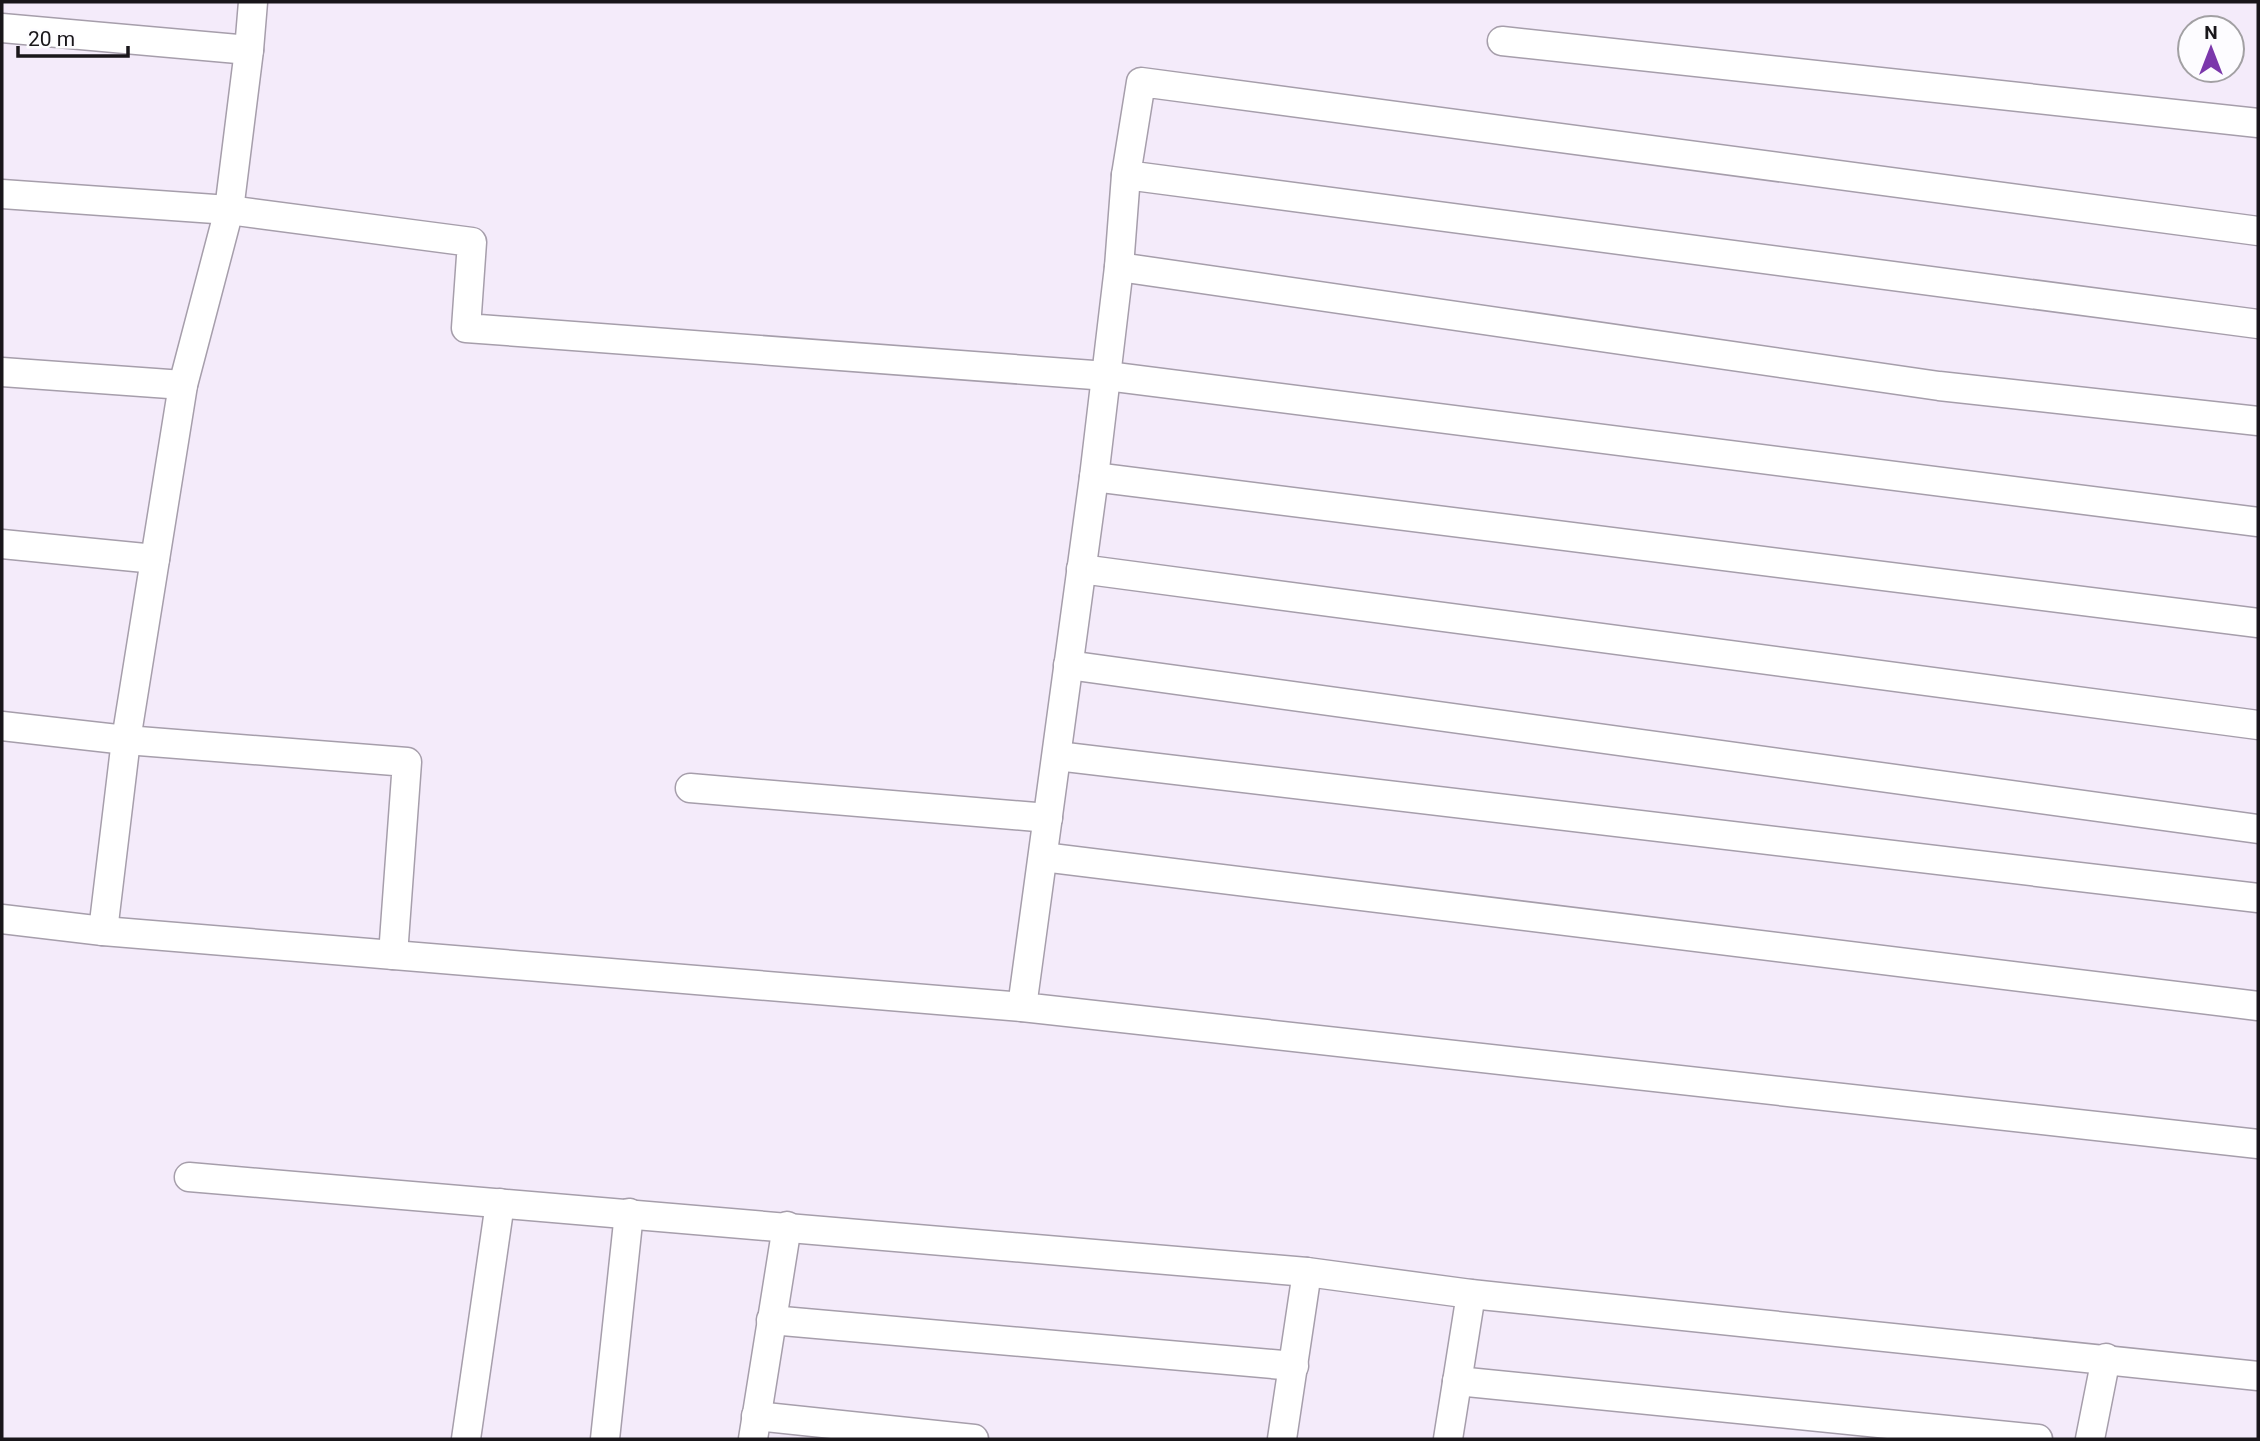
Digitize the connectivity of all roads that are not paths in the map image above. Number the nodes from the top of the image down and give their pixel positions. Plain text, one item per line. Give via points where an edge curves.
1 (253, 2) edge
2 (2, 28) edge
3 (1503, 41) dead end
4 (249, 50) junction
5 (2258, 123) edge
6 (1126, 175) junction
7 (2, 194) edge
8 (229, 210) junction
9 (2258, 231) edge
10 (1119, 267) junction
11 (2258, 324) edge
12 (2, 372) edge
13 (1107, 376) junction
14 (183, 384) junction
15 (2258, 421) edge
16 (1094, 477) junction
17 (2258, 522) edge
18 (2, 544) edge
19 (155, 559) junction
20 (1081, 569) junction
21 (2258, 623) edge
22 (1069, 665) junction
23 (2258, 725) edge
24 (2, 726) edge
25 (126, 740) junction
26 (1057, 756) junction
27 (690, 788) dead end
28 (1048, 818) junction
29 (2258, 829) edge
30 (1043, 857) junction
31 (2258, 898) edge
32 (2, 919) edge
33 (103, 931) junction
34 (393, 955) junction
35 (2258, 1006) edge
36 (1023, 1007) junction
37 (2258, 1144) edge
38 (189, 1177) dead end
39 (500, 1203) junction
40 (629, 1213) junction
41 (787, 1226) junction
42 (1307, 1272) junction
43 (1471, 1294) junction
44 (771, 1320) junction
45 (2106, 1358) junction
46 (1294, 1366) junction
47 (2258, 1376) edge
48 (1457, 1381) junction
49 (755, 1428) edge
50 (466, 1439) edge
51 (605, 1439) edge
52 (974, 1439) edge
53 (1282, 1439) edge
54 (1448, 1439) edge
55 (2038, 1439) edge
56 (2090, 1439) edge

1 - 4 street
2 - 4 street
3 - 5 street
4 - 8 street
6 - 9 street via 1141,82
6 - 10 street
6 - 11 street
7 - 8 street
8 - 13 street via 472,242 466,328
8 - 14 street
10 - 13 street
10 - 15 street via 1940,386
12 - 14 street
13 - 16 street
13 - 17 street
14 - 19 street
16 - 20 street
16 - 21 street
18 - 19 street
19 - 25 street
20 - 22 street
20 - 23 street
22 - 26 street
22 - 29 street
24 - 25 street
25 - 33 street
25 - 34 street via 407,762
26 - 28 street
26 - 31 street
27 - 28 street
28 - 30 street
30 - 35 street
30 - 36 street
32 - 33 street
33 - 34 street
34 - 36 street
36 - 37 street
38 - 39 street
39 - 40 street
39 - 50 street
40 - 41 street
40 - 51 street
41 - 42 street
41 - 44 street
42 - 43 street
42 - 46 street
43 - 45 street
43 - 48 street
44 - 46 street
44 - 49 street
45 - 47 street
45 - 56 street
46 - 53 street
48 - 54 street
48 - 55 street
49 - 52 street

